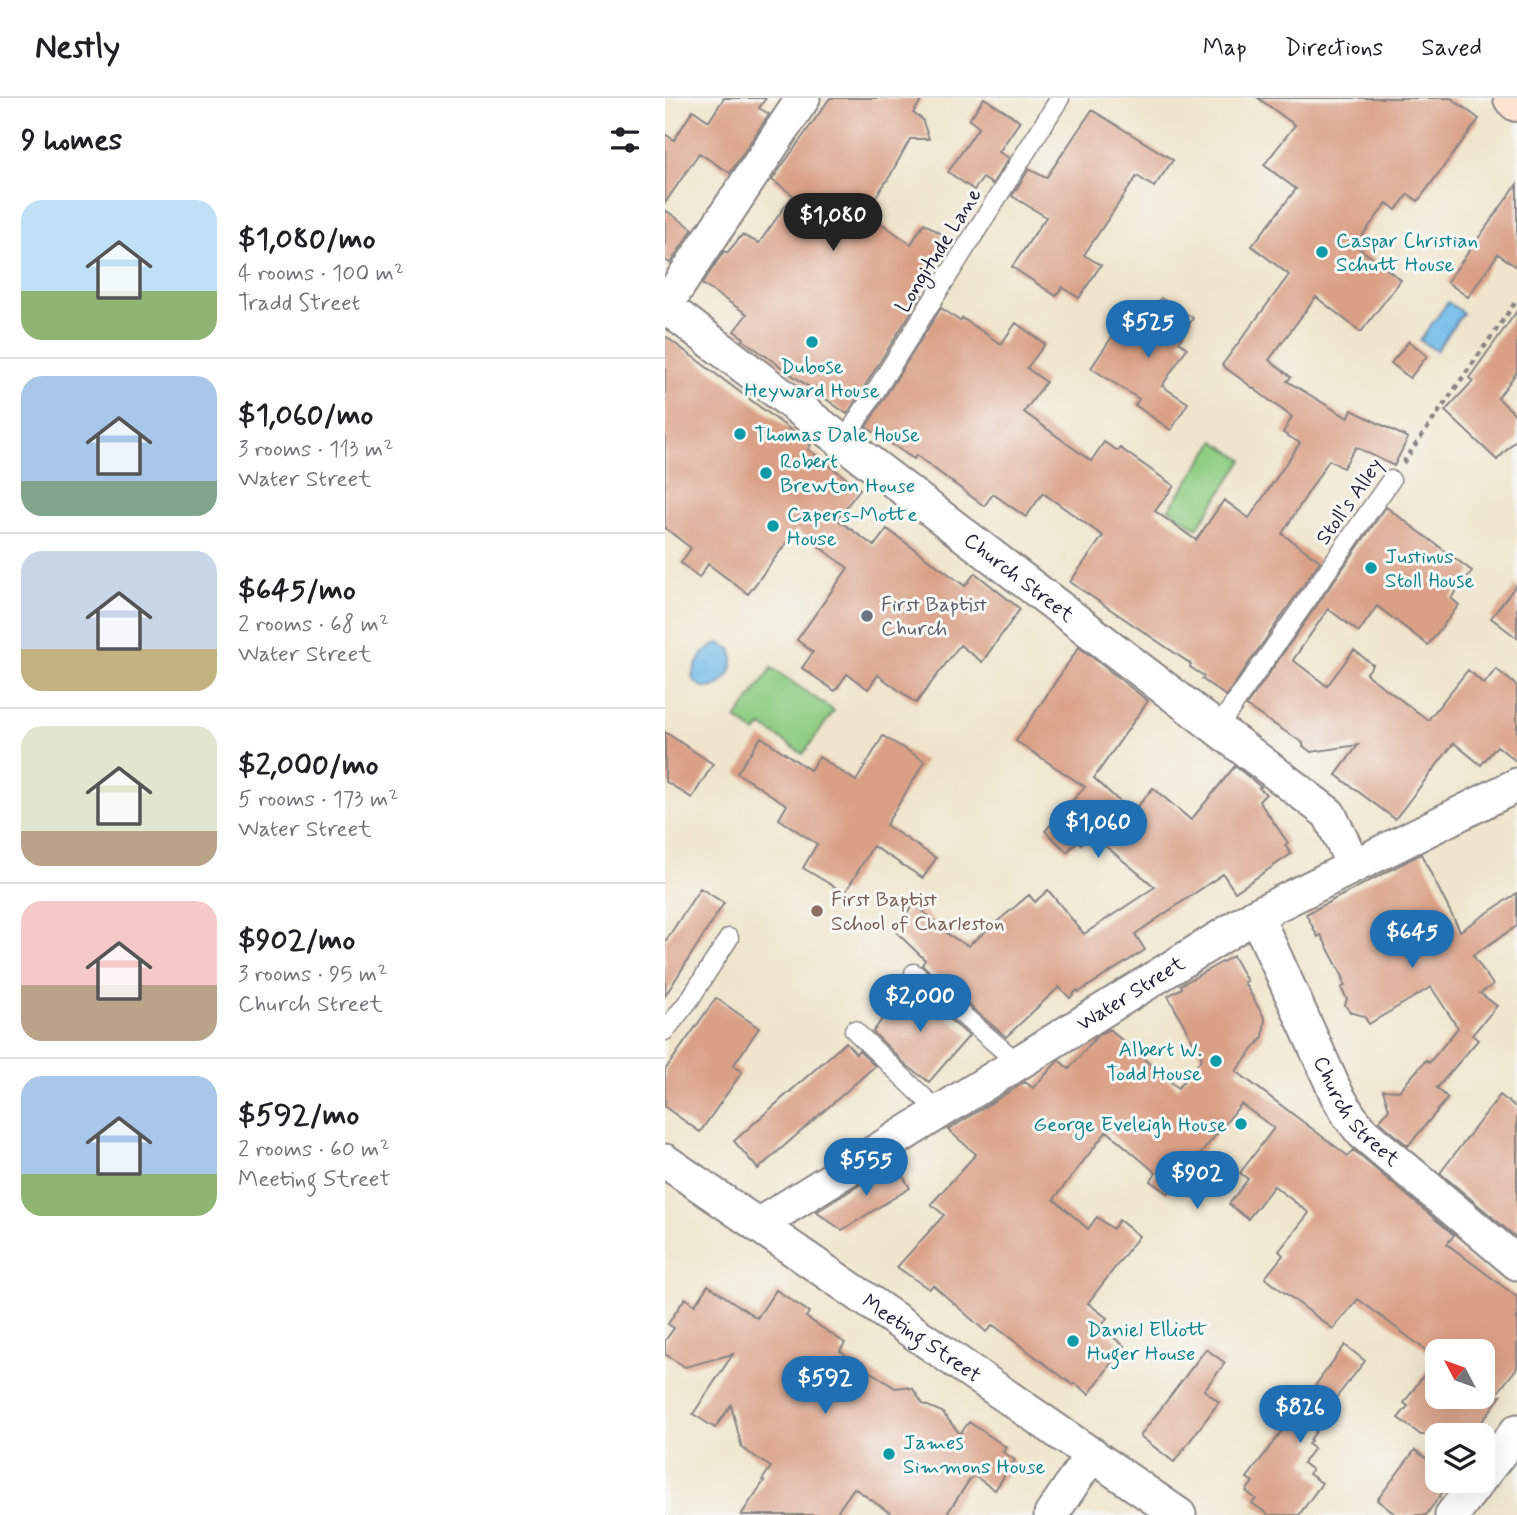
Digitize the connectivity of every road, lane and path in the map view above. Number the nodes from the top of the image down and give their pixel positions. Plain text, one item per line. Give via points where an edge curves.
1 (803, 98) edge
2 (1060, 98) edge
3 (1513, 98) edge
4 (1517, 102) edge
5 (1517, 300) edge
6 (665, 306) edge
7 (854, 425) dead end
8 (1391, 480) joint
9 (1218, 727) junction
10 (1517, 785) edge
11 (1354, 866) junction
12 (1256, 915) junction
13 (729, 939) dead end
14 (914, 973) dead end
15 (854, 1030) dead end
16 (665, 1031) edge
17 (1018, 1063) junction
18 (939, 1112) junction
19 (665, 1161) edge
20 (758, 1225) junction
21 (1517, 1263) edge
22 (1517, 1431) edge
23 (1093, 1454) junction
24 (1495, 1459) edge
25 (1469, 1493) edge
26 (1051, 1515) edge
27 (1179, 1515) edge
28 (1453, 1515) edge

1 - 6 street
2 - 7 lane, Longitude Lane
3 - 4 street
5 - 8 path, Stoll's Alley
6 - 9 street, Church Street
8 - 9 lane, Stoll's Alley
9 - 11 street, Church Street via 1329,814
10 - 11 street, Water Street
11 - 12 street, Water Street
12 - 17 street, Water Street
12 - 21 street, Church Street via 1350,1118
13 - 16 lane
14 - 17 lane
15 - 18 lane
17 - 18 street, Water Street
18 - 20 street, Water Street
19 - 20 street, Meeting Street
20 - 23 street, Meeting Street
22 - 24 street
23 - 26 street
23 - 27 street, Meeting Street
25 - 28 street

